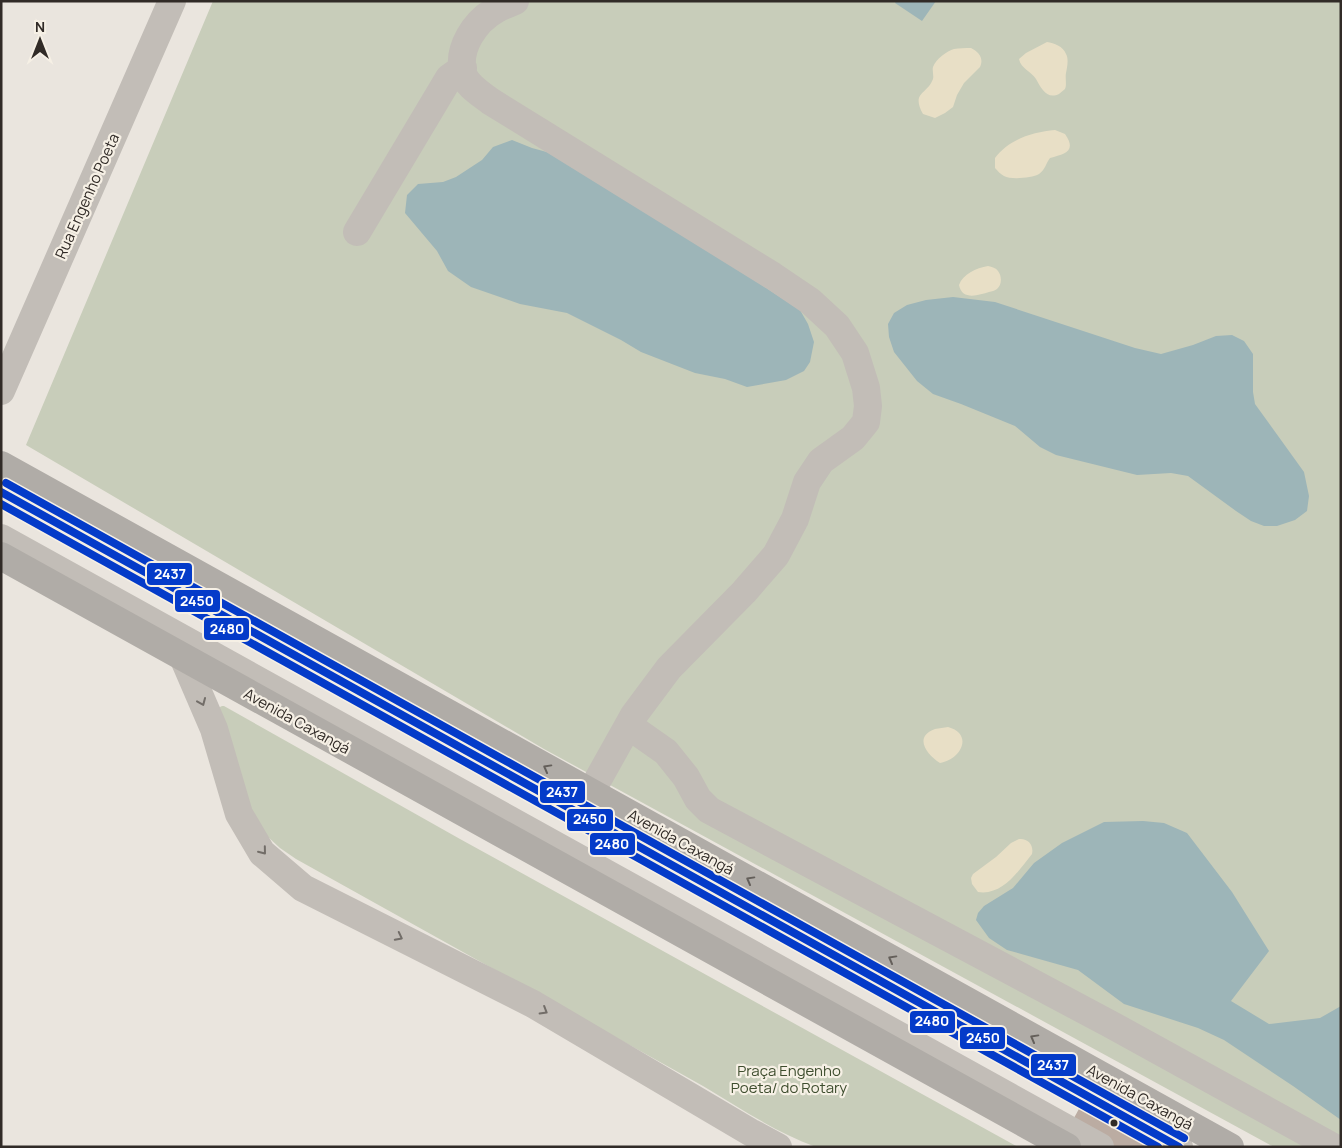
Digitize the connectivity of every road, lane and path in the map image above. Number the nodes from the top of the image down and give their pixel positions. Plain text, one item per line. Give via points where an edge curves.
1 (172, 1) edge
2 (515, 1) edge
3 (463, 68) junction
4 (357, 232) dead end
5 (1, 392) edge
6 (1, 465) edge
7 (1, 492) edge
8 (1, 538) edge
9 (1, 556) edge
10 (182, 657) junction
11 (629, 726) junction
12 (591, 792) junction
13 (745, 1140) edge
14 (778, 1147) edge
15 (1067, 1147) edge
16 (1100, 1147) edge
17 (1178, 1147) edge
18 (1230, 1147) edge
19 (1333, 1147) edge

1 - 5 street, Rua Engenho Poeta
2 - 3 street via 496,9 479,22 468,37
3 - 4 street via 450,78
3 - 11 street via 463,75 472,87 490,101 810,300 837,326 855,353 866,388 866,422 853,438 821,461 807,482 795,519 776,554 744,592 669,668
12 -> 6 main road, Avenida Caxangá
7 - 17 street
8 - 16 street
9 - 10 main road, Avenida Caxangá
10 -> 13 street via 214,729 239,814 262,853 303,888 533,1004
10 - 15 main road, Avenida Caxangá
11 - 12 street
11 - 19 street via 666,752 709,810
18 -> 12 main road, Avenida Caxangá
13 - 14 street

